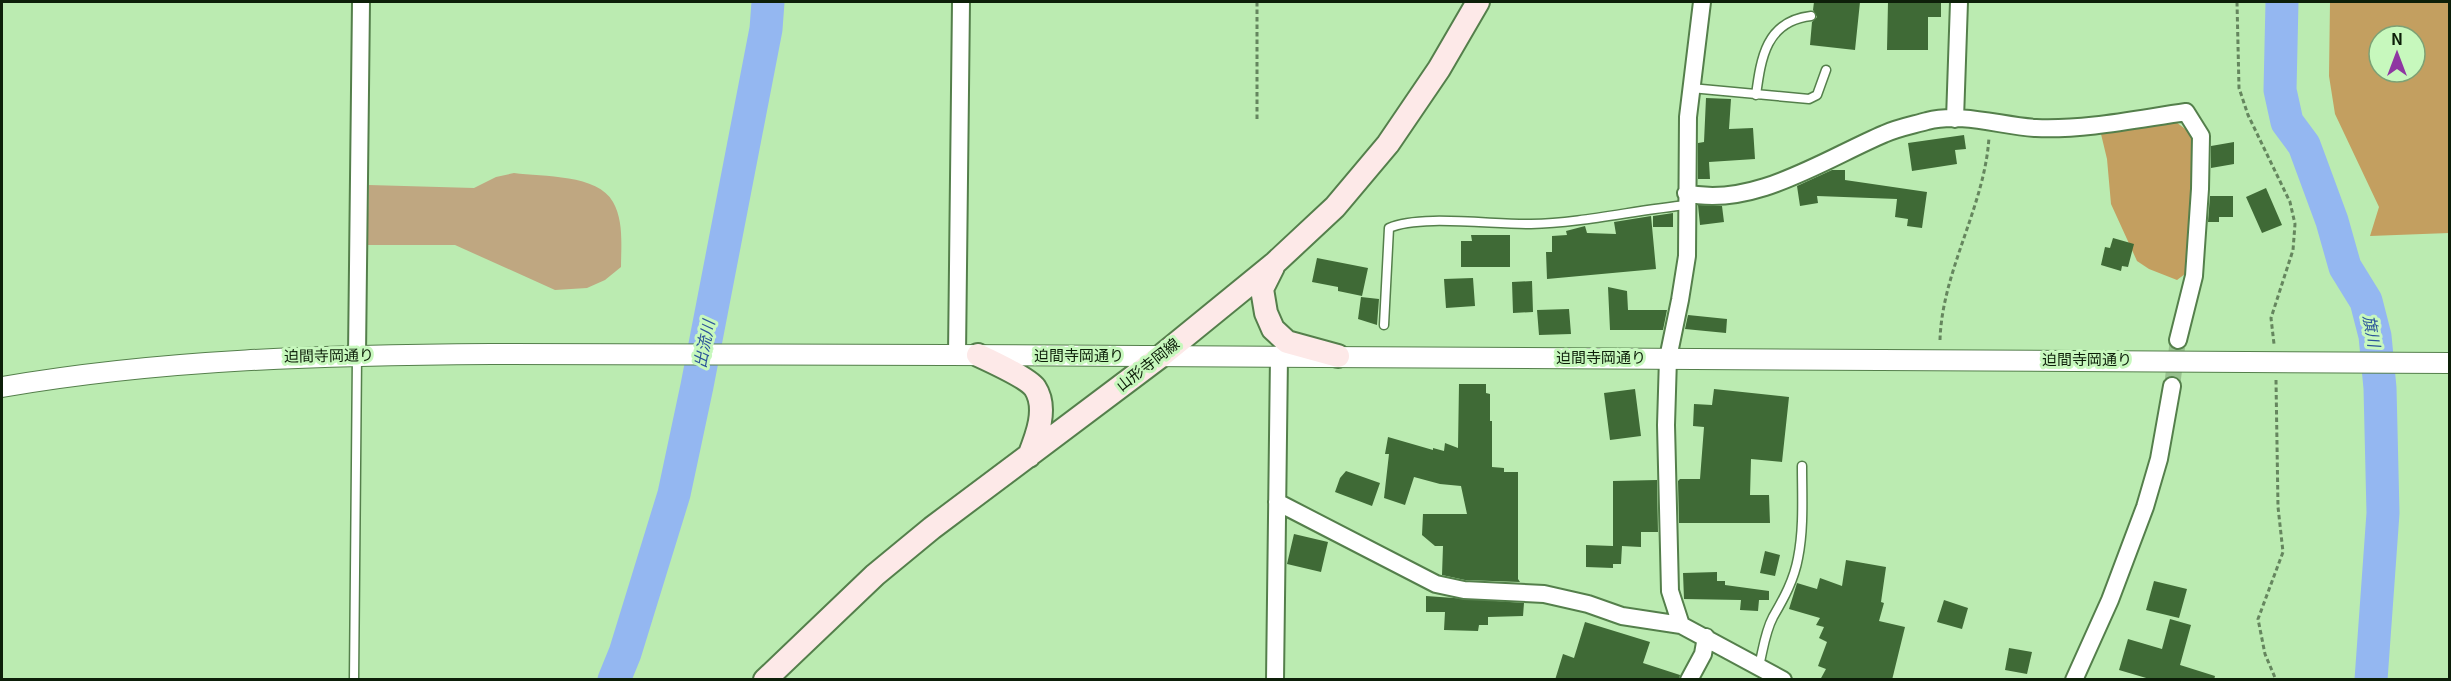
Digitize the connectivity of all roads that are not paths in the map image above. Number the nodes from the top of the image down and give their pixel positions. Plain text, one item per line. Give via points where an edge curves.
1 (361, 2) edge
2 (961, 2) edge
3 (1478, 2) edge
4 (1702, 2) edge
5 (1959, 2) edge
6 (1811, 16) dead end
7 (1826, 70) dead end
8 (1691, 88) junction
9 (1756, 95) junction
10 (1955, 119) junction
11 (1687, 199) junction
12 (1275, 263) junction
13 (1384, 325) dead end
14 (2178, 340) tunnel mouth
15 (357, 355) junction
16 (968, 355) junction
17 (1161, 356) junction
18 (1279, 356) junction
19 (1338, 356) junction
20 (1668, 358) junction
21 (2450, 363) edge
22 (2172, 386) tunnel mouth
23 (2, 387) edge
24 (1029, 456) junction
25 (1802, 466) dead end
26 (1277, 502) junction
27 (1681, 625) junction
28 (1706, 637) junction
29 (1758, 666) junction
30 (354, 680) edge
31 (765, 680) edge
32 (1275, 680) edge
33 (1689, 680) edge
34 (1783, 680) edge
35 (2074, 680) edge

1 - 15 street
2 - 16 street
3 - 12 main road, 山形寺岡線 via 1388,144 1335,207
4 - 8 street
5 - 10 street
6 - 9 lane via 1783,25 1768,42
7 - 9 lane via 1817,95 1809,99
8 - 9 lane
8 - 11 street
10 - 11 street via 1931,120 1886,133 1812,170 1763,186
10 - 14 street via 2037,128 2105,124 2186,112 2200,136 2194,276
11 - 13 lane via 1573,221 1398,224 1389,228
11 - 20 street via 1687,256
12 - 17 main road, 山形寺岡線
12 - 19 main road via 1262,289 1273,329 1287,342
15 - 16 street, 迫間寺岡通り
15 - 23 street, 迫間寺岡通り via 159,365
15 - 30 lane
16 - 17 street, 迫間寺岡通り
16 - 24 main road via 1009,371 1035,387 1041,406 1038,433
17 - 18 street, 迫間寺岡通り
17 - 24 main road, 山形寺岡線
18 - 19 street, 迫間寺岡通り
18 - 26 street
19 - 20 street, 迫間寺岡通り
20 - 21 street, 迫間寺岡通り
20 - 27 street via 1670,591
22 - 35 street via 2159,459 2145,507
24 - 31 main road, 山形寺岡線 via 875,575
25 - 29 lane via 1798,558 1785,600 1766,635
26 - 27 street via 1436,584 1464,590 1544,594 1622,616
26 - 32 street
27 - 28 street
28 - 29 street
28 - 33 street
29 - 34 street

